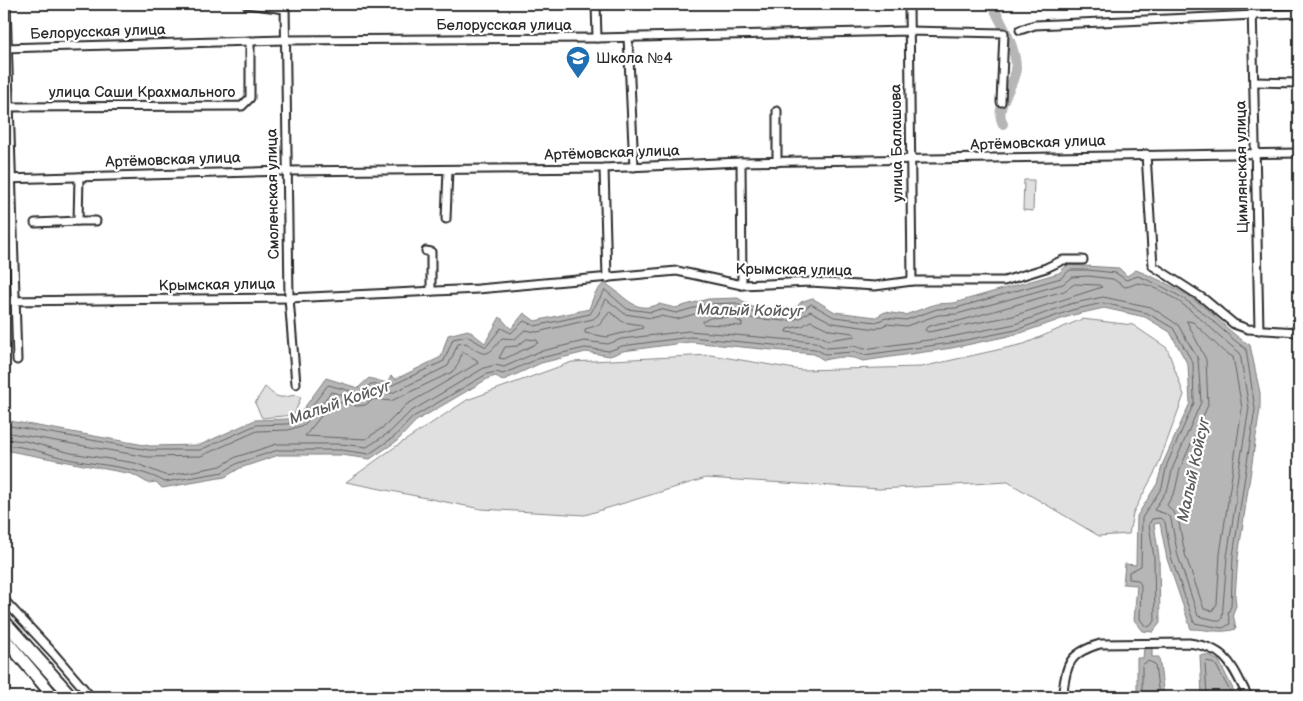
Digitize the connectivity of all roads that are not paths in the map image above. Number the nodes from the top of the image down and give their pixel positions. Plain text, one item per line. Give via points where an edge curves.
1 (6, 4) edge
2 (246, 4) edge
3 (596, 4) edge
4 (909, 4) edge
5 (1252, 4) edge
6 (285, 6) edge
7 (1252, 13) junction
8 (1299, 13) edge
9 (1020, 30) dead end
10 (908, 31) junction
11 (597, 38) junction
12 (628, 38) junction
13 (285, 40) junction
14 (250, 41) junction
15 (6, 48) edge
16 (1254, 82) junction
17 (1299, 83) edge
18 (1001, 102) dead end
19 (7, 107) edge
20 (777, 111) dead end
21 (1256, 152) junction
22 (1299, 153) edge
23 (1146, 154) junction
24 (911, 161) junction
25 (742, 162) junction
26 (777, 162) junction
27 (634, 167) junction
28 (604, 168) junction
29 (448, 170) junction
30 (287, 171) junction
31 (80, 177) junction
32 (4, 179) edge
33 (12, 179) junction
34 (446, 219) dead end
35 (78, 221) junction
36 (96, 221) dead end
37 (35, 223) dead end
38 (426, 251) dead end
39 (1082, 260) dead end
40 (607, 278) junction
41 (912, 281) junction
42 (742, 285) junction
43 (431, 291) junction
44 (289, 298) junction
45 (15, 300) junction
46 (4, 301) edge
47 (1259, 330) junction
48 (1299, 332) edge
49 (17, 360) dead end
50 (296, 384) dead end
51 (4, 600) edge
52 (4, 620) edge
53 (6, 641) edge
54 (45, 697) edge
55 (54, 697) edge
56 (71, 697) edge
57 (91, 697) edge
58 (1062, 697) edge
59 (1248, 697) edge

1 - 15 street
2 - 6 street
3 - 11 street
4 - 10 street, улица Балашова
5 - 7 street, Цимлянская улица
6 - 13 street, Смоленская улица
7 - 8 street
7 - 9 street via 1035,25
7 - 16 street, Цимлянская улица
10 - 12 street, Белорусская улица
10 - 18 street, Белорусская улица via 1004,33
10 - 24 street, улица Балашова
11 - 12 street, Белорусская улица
11 - 13 street, Белорусская улица
12 - 27 street
13 - 14 street, Белорусская улица
13 - 30 street, Смоленская улица
14 - 15 street, Белорусская улица
14 - 19 street, улица Саши Крахмального via 250,98 242,106
15 - 19 street
16 - 17 street
16 - 21 street, Цимлянская улица
19 - 33 street
20 - 26 street
21 - 22 street, Артёмовская улица
21 - 23 street, Артёмовская улица
21 - 47 street, Цимлянская улица
23 - 24 street, Артёмовская улица
23 - 47 street via 1153,266 1204,299 1234,324
24 - 26 street, Артёмовская улица
24 - 41 street, улица Балашова
25 - 26 street, Артёмовская улица
25 - 27 street, Артёмовская улица
25 - 42 street
27 - 28 street, Артёмовская улица
28 - 29 street, Артёмовская улица
28 - 40 street
29 - 30 street, Артёмовская улица
29 - 34 street
30 - 31 street, Артёмовская улица
30 - 44 street, Смоленская улица
31 - 33 street, Артёмовская улица
31 - 35 street
32 - 33 street, Артёмовская улица
33 - 45 street
35 - 36 street
35 - 37 street
38 - 43 street via 431,252
39 - 41 street, Крымская улица via 1063,260 1004,281
40 - 42 street, Крымская улица via 677,271
40 - 43 street, Крымская улица
41 - 42 street, Крымская улица via 876,286 810,282
43 - 44 street, Крымская улица
44 - 45 street, Крымская улица
44 - 50 street, Смоленская улица
45 - 46 street, Крымская улица
45 - 49 street
47 - 48 street
51 - 57 street
52 - 56 highway
53 - 54 highway via 35,678
53 - 55 highway
58 - 59 street via 1067,666 1074,655 1088,648 1100,644 1189,643 1220,652 1233,668

